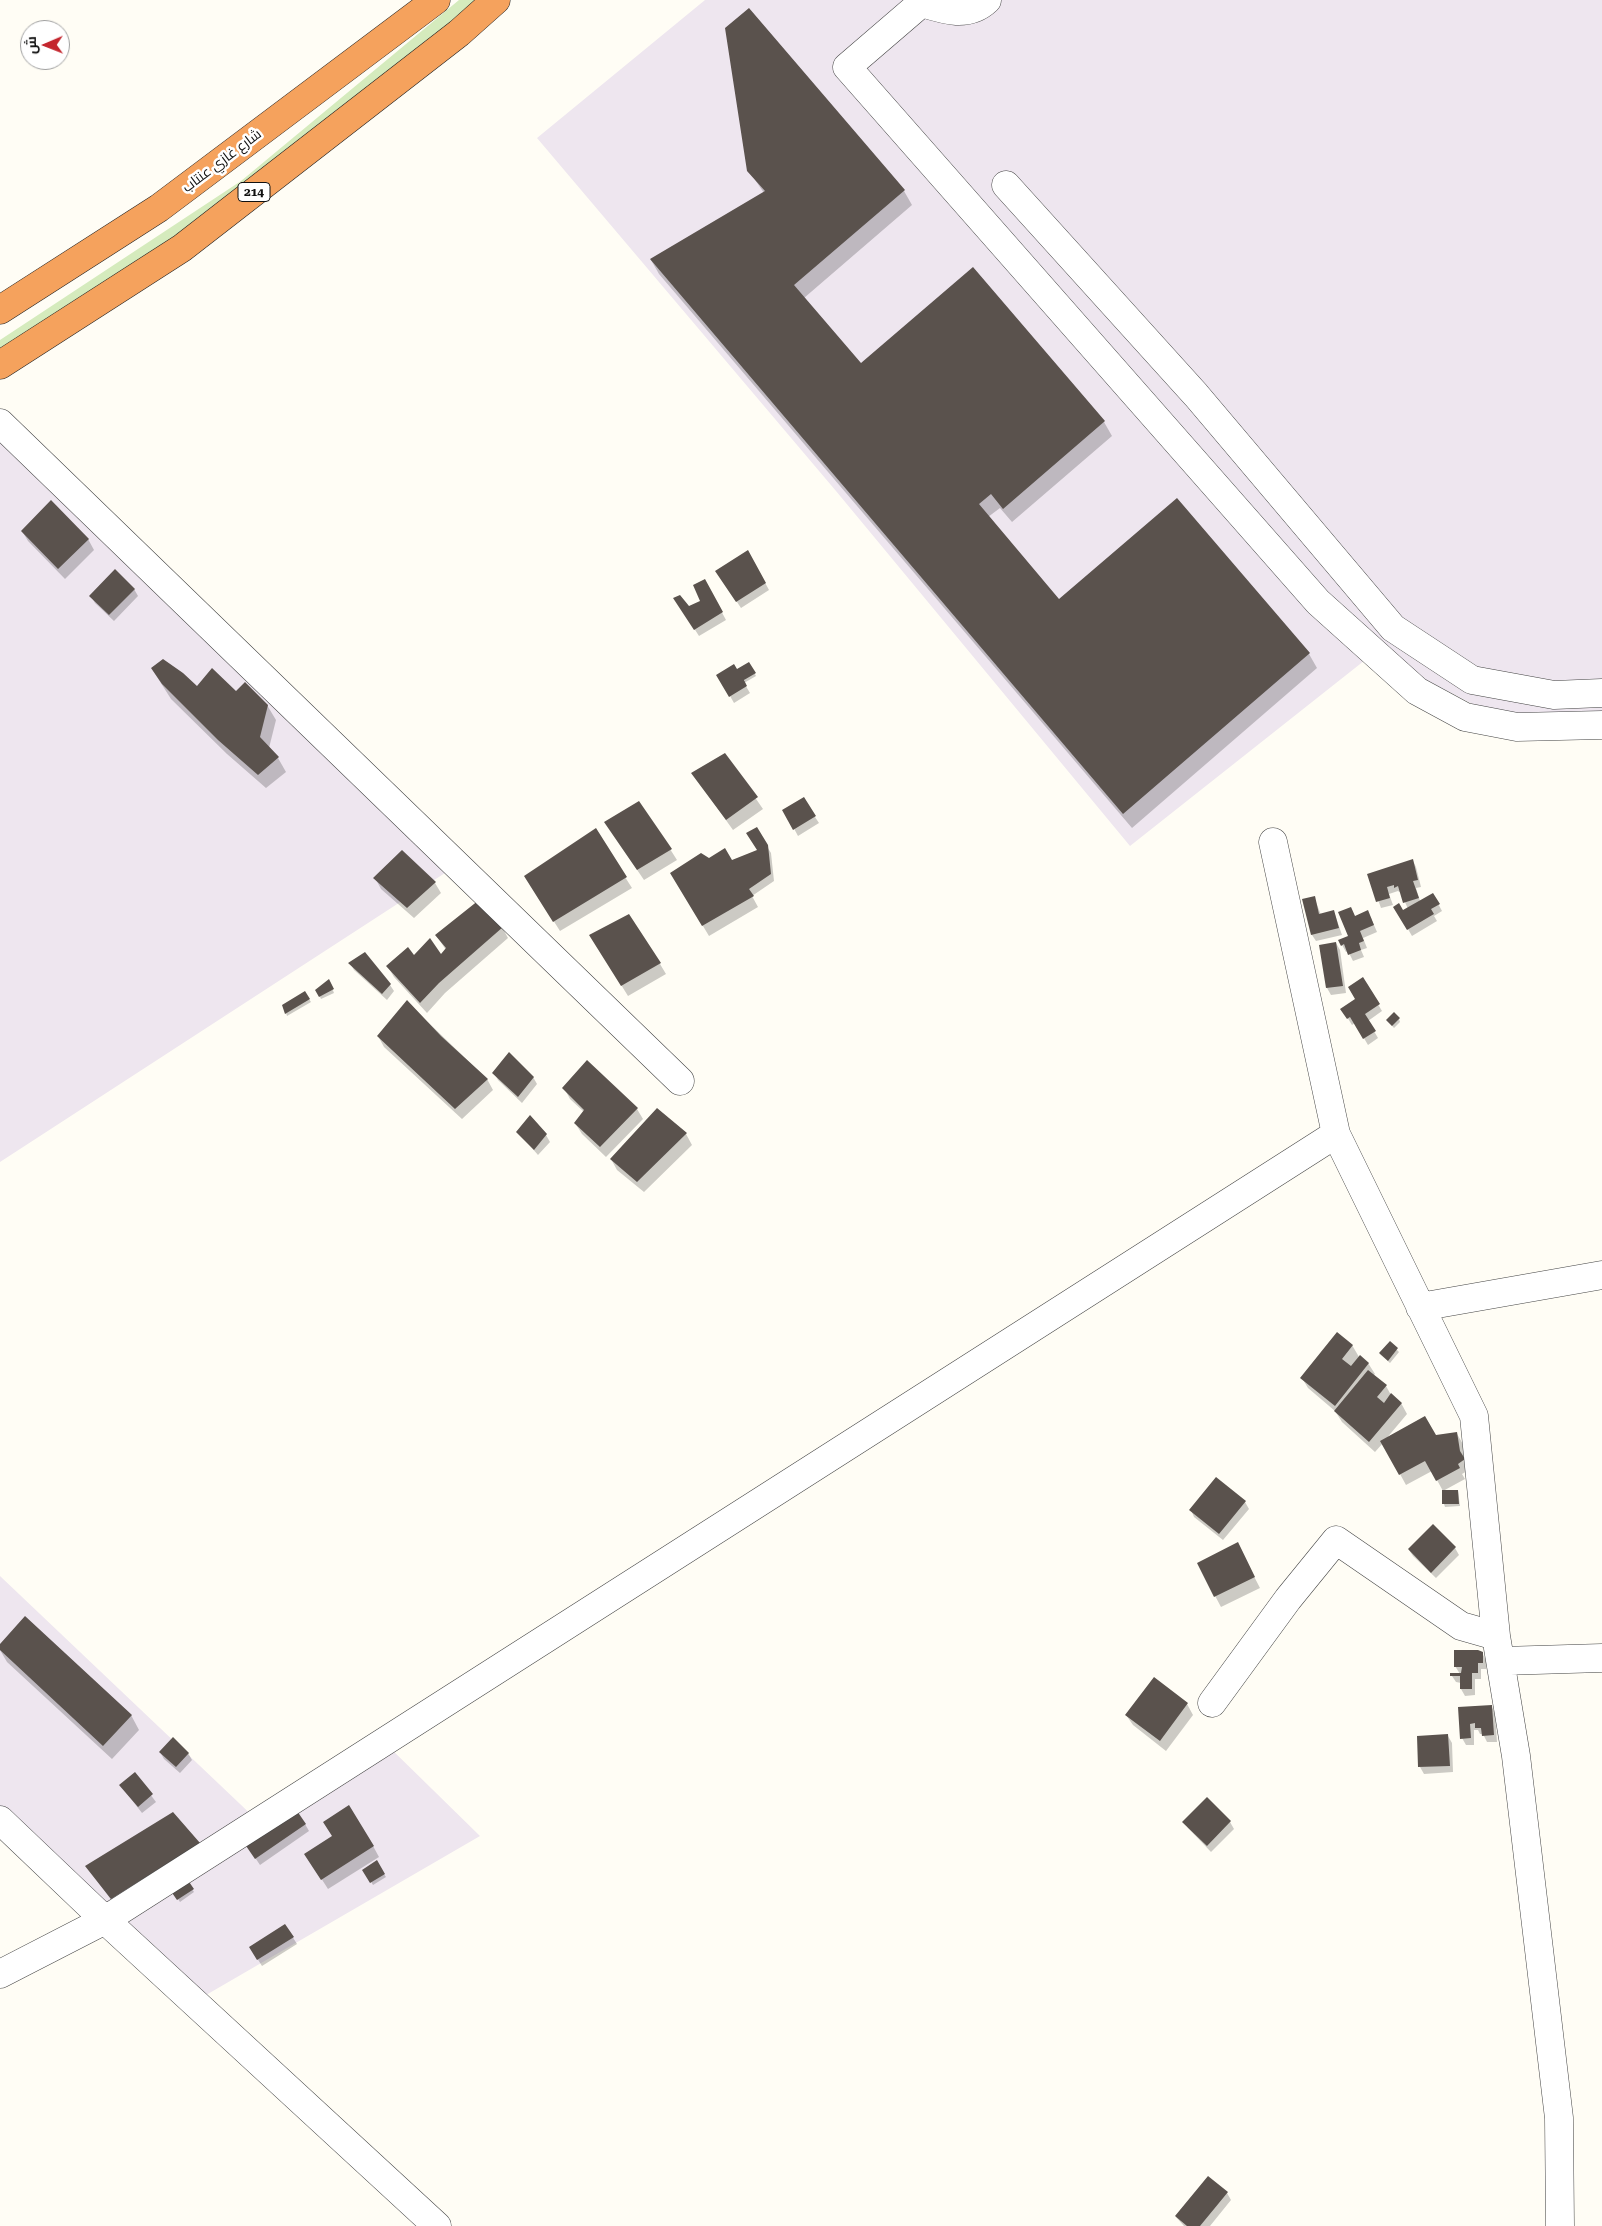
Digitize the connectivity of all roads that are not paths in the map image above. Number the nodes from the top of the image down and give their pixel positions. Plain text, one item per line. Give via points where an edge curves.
1 (436, 0) edge
2 (496, 0) edge
3 (987, 0) edge
4 (924, 2) edge
5 (1006, 185) dead end
6 (0, 310) edge
7 (0, 365) edge
8 (0, 423) edge
9 (1602, 693) edge
10 (1602, 725) edge
11 (1273, 842) dead end
12 (680, 1081) dead end
13 (1336, 1134) junction
14 (1602, 1275) edge
15 (1420, 1307) junction
16 (1499, 1649) junction
17 (1602, 1658) edge
18 (1212, 1703) dead end
19 (0, 1820) edge
20 (105, 1920) junction
21 (0, 1974) edge
22 (437, 2226) edge
23 (1560, 2226) edge

1 - 6 highway, شارع غازي عنتاب via 159,208
2 - 7 highway, 214 via 459,33 182,248
3 - 4 street via 979,7 952,12
4 - 10 street via 847,67 1318,602 1417,692 1465,717 1517,727
5 - 9 street via 1196,395 1393,628 1472,680 1554,695
8 - 12 street
11 - 13 street
13 - 15 street
13 - 20 street
14 - 15 street
15 - 16 street via 1474,1416
16 - 17 street
16 - 18 street via 1336,1540
16 - 23 street via 1516,1756 1559,2118
19 - 20 street
20 - 21 street
20 - 22 street

